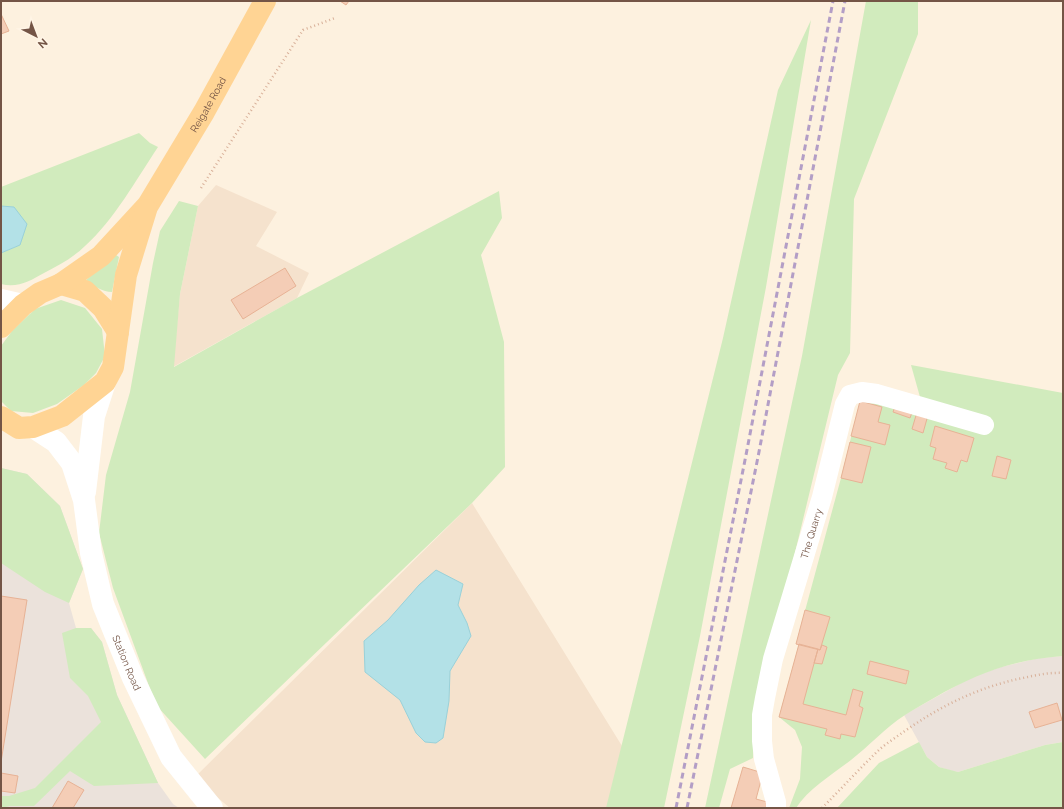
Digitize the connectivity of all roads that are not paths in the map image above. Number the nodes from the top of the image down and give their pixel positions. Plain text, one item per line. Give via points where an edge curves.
1 (265, 1) edge
2 (148, 205) junction
3 (60, 284) junction
4 (1, 300) edge
5 (24, 305) junction
6 (1, 327) edge
7 (118, 332) junction
8 (105, 382) junction
9 (984, 425) dead end
10 (13, 428) edge
11 (84, 500) junction
12 (212, 808) edge
13 (776, 808) edge

1 - 2 main road, Reigate Road via 204,112
2 - 3 main road, Reigate Road via 101,256
2 - 7 main road, Reigate Road via 126,275
3 - 5 main road, Reigate Road via 40,293
3 - 7 main road via 84,291 103,308
4 - 5 main road
5 - 6 main road, Reigate Road
7 - 8 main road, Reigate Road via 113,368
8 - 10 main road via 62,416
8 - 11 main road, Station Road via 94,416
9 - 13 street, The Quarry via 877,394 862,392 850,395 845,404 822,497 773,659 762,715 764,759
10 - 11 main road, Station Road via 56,442 72,463
11 - 12 main road, Station Road via 91,553 104,604 133,678 171,757

